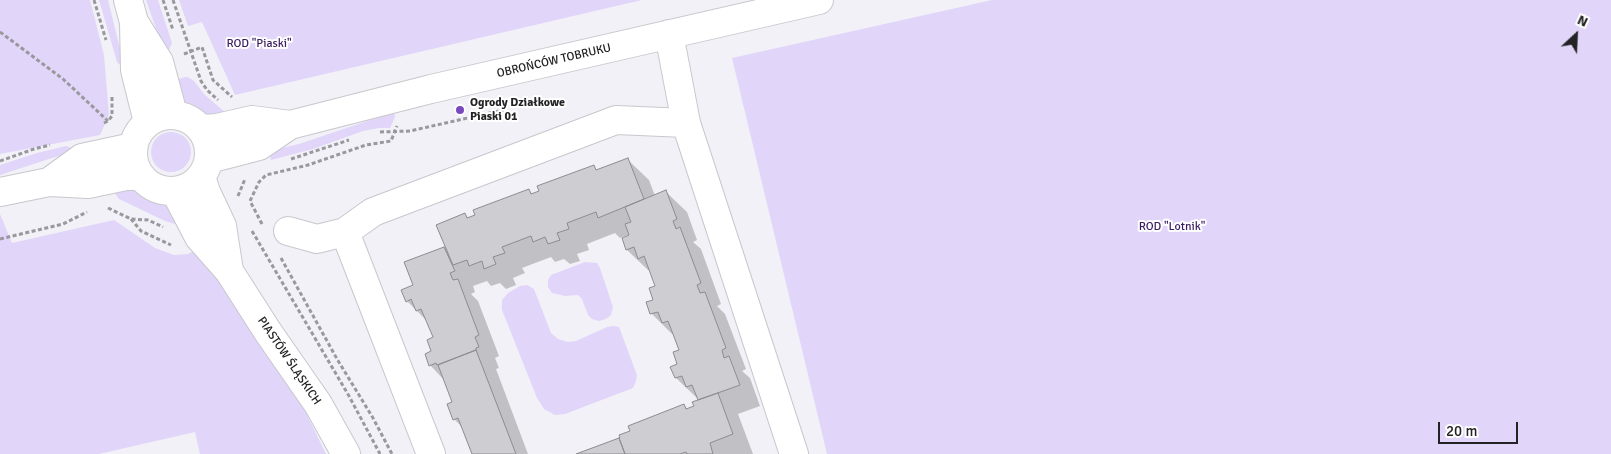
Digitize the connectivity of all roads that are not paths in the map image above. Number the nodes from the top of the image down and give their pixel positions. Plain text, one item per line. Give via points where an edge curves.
1 (819, 0) edge
2 (131, 11) edge
3 (669, 34) junction
4 (161, 118) junction
5 (686, 123) junction
6 (290, 125) junction
7 (202, 129) junction
8 (133, 147) junction
9 (205, 168) junction
10 (140, 176) junction
11 (49, 182) junction
12 (175, 191) junction
13 (0, 192) edge
14 (345, 232) junction
15 (276, 236) road end
16 (229, 271) junction
17 (346, 454) edge
18 (431, 454) edge
19 (794, 454) edge

1 - 3 street, OBROŃCÓW TOBRUKU
2 - 4 street via 135,70
3 - 5 street
3 - 6 street, OBROŃCÓW TOBRUKU
4 - 7 street via 184,116
4 - 8 street via 138,133
5 - 14 street via 616,120 373,212
5 - 19 street
6 - 7 street, OBROŃCÓW TOBRUKU via 252,120
6 - 9 street, OBROŃCÓW TOBRUKU via 259,146
7 - 9 street via 208,144
8 - 10 street via 135,167
8 - 11 street via 82,158
9 - 12 street via 194,184
9 - 16 street, PIASTÓW ŚLĄSKICH via 206,192 222,226
10 - 11 street via 88,184
10 - 12 street via 149,185
11 - 13 street
12 - 16 street, PIASTÓW ŚLĄSKICH via 199,237
14 - 15 street via 316,239
14 - 18 street
16 - 17 street, PIASTÓW ŚLĄSKICH via 318,404

